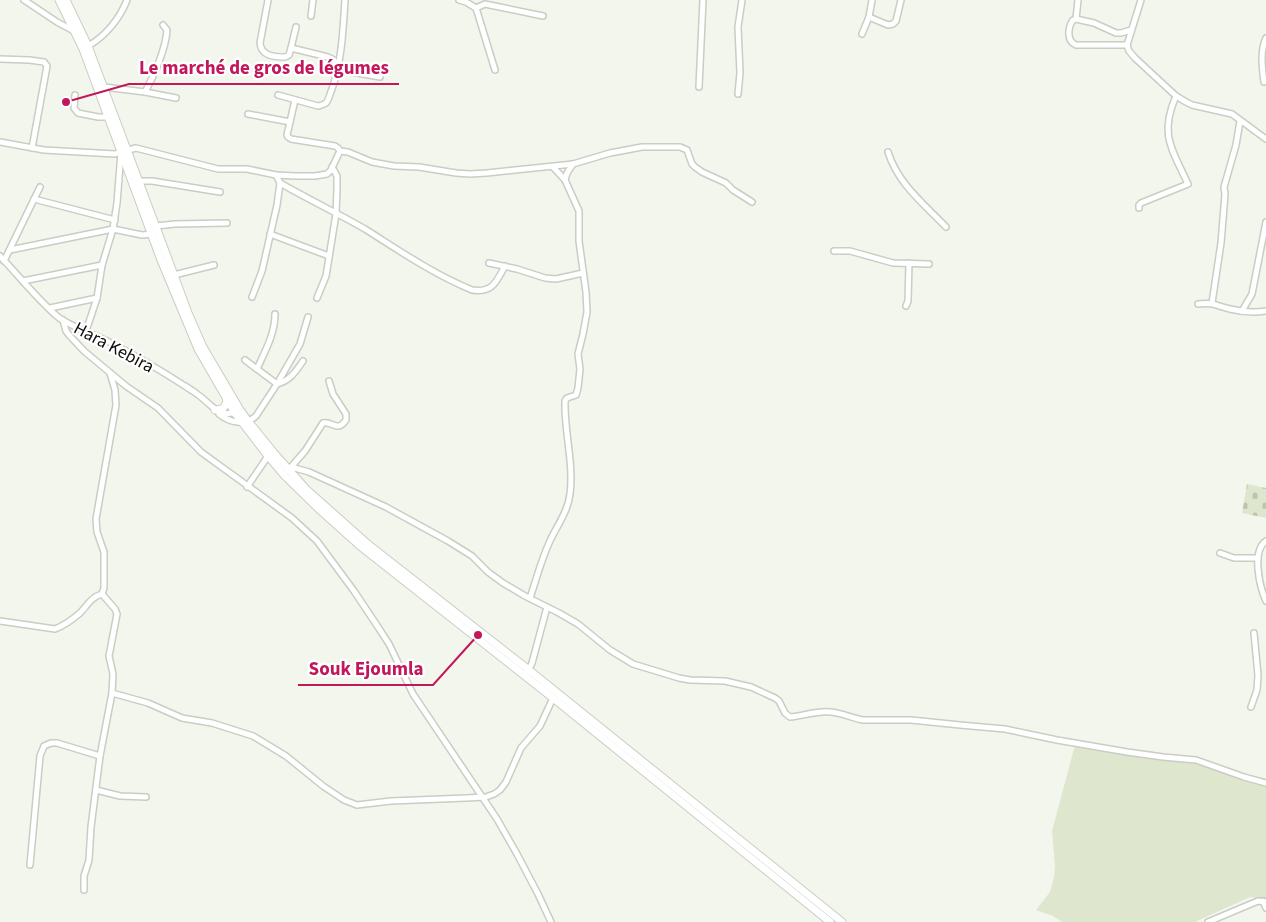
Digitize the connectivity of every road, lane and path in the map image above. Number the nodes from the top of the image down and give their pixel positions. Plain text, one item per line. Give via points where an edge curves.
1 (24, 0) edge
2 (58, 0) edge
3 (66, 0) edge
4 (127, 0) edge
5 (268, 0) edge
6 (313, 0) edge
7 (345, 0) edge
8 (459, 0) edge
9 (703, 0) edge
10 (742, 0) edge
11 (872, 0) edge
12 (901, 0) edge
13 (1078, 0) edge
14 (1141, 0) edge
15 (466, 1) edge
16 (476, 8) junction
17 (311, 16) dead end
18 (542, 16) dead end
19 (869, 17) junction
20 (1076, 19) junction
21 (163, 25) dead end
22 (296, 28) dead end
23 (1131, 30) junction
24 (74, 31) junction
25 (1116, 33) junction
26 (862, 34) dead end
27 (1266, 38) edge
28 (1125, 45) junction
29 (88, 46) junction
30 (291, 48) junction
31 (0, 59) edge
32 (338, 68) junction
33 (495, 70) dead end
34 (380, 77) dead end
35 (1264, 82) dead end
36 (104, 87) junction
37 (699, 88) dead end
38 (145, 92) junction
39 (738, 94) dead end
40 (75, 95) dead end
41 (278, 95) dead end
42 (1176, 96) junction
43 (176, 98) dead end
44 (295, 100) junction
45 (248, 114) dead end
46 (108, 117) junction
47 (1240, 121) junction
48 (290, 122) junction
49 (1266, 139) edge
50 (0, 142) edge
51 (32, 148) junction
52 (124, 151) junction
53 (340, 151) junction
54 (888, 152) dead end
55 (573, 164) junction
56 (332, 167) junction
57 (553, 167) junction
58 (276, 175) junction
59 (565, 180) junction
60 (138, 181) junction
61 (280, 183) junction
62 (40, 187) dead end
63 (220, 192) dead end
64 (34, 199) junction
65 (752, 202) dead end
66 (1139, 208) dead end
67 (336, 214) junction
68 (115, 220) junction
69 (1266, 222) edge
70 (227, 223) dead end
71 (156, 226) junction
72 (946, 227) dead end
73 (113, 229) junction
74 (152, 234) junction
75 (270, 234) junction
76 (10, 250) junction
77 (834, 251) dead end
78 (0, 256) edge
79 (330, 256) junction
80 (4, 261) junction
81 (489, 263) dead end
82 (909, 264) junction
83 (930, 264) dead end
84 (102, 265) junction
85 (214, 265) dead end
86 (505, 266) junction
87 (583, 273) junction
88 (174, 275) junction
89 (23, 281) junction
90 (252, 297) dead end
91 (97, 298) junction
92 (317, 298) dead end
93 (1212, 303) junction
94 (1198, 304) dead end
95 (906, 306) dead end
96 (50, 308) junction
97 (1266, 311) edge
98 (1242, 312) junction
99 (274, 314) dead end
100 (308, 317) dead end
101 (63, 320) junction
102 (86, 331) junction
103 (200, 348) junction
104 (245, 360) dead end
105 (304, 361) dead end
106 (257, 369) junction
107 (110, 373) junction
108 (329, 381) dead end
109 (277, 384) junction
110 (227, 400) junction
111 (215, 410) junction
112 (237, 411) junction
113 (245, 422) junction
114 (268, 456) junction
115 (288, 471) junction
116 (247, 487) junction
117 (1266, 541) edge
118 (1220, 554) dead end
119 (1258, 558) junction
120 (102, 594) junction
121 (530, 598) junction
122 (1266, 601) edge
123 (547, 607) junction
124 (0, 621) edge
125 (1254, 632) dead end
126 (526, 673) junction
127 (112, 693) junction
128 (553, 698) junction
129 (1250, 707) dead end
130 (597, 729) junction
131 (100, 756) junction
132 (1266, 783) edge
133 (96, 790) junction
134 (676, 794) junction
135 (481, 796) junction
136 (490, 796) junction
137 (146, 797) dead end
138 (487, 805) junction
139 (30, 865) dead end
140 (84, 890) dead end
141 (1264, 902) edge
142 (1266, 908) edge
143 (551, 922) edge
144 (830, 922) edge
145 (842, 922) edge
146 (1208, 922) edge

1 - 24 street
2 - 24 main road
3 - 29 main road
4 - 29 street via 115,22
5 - 30 street via 260,49 264,53 285,57
6 - 17 street
7 - 32 street
8 - 15 street
9 - 37 street
10 - 39 street via 738,27
11 - 19 street
12 - 19 street via 893,24
13 - 20 street
14 - 23 street
15 - 16 street
16 - 18 street via 485,4
16 - 33 street
19 - 26 street
20 - 25 street
20 - 28 street via 1069,27 1072,43
21 - 38 street via 167,30 164,45
22 - 30 street
23 - 25 street
23 - 28 street
24 - 46 main road
25 - 28 street via 1122,36
27 - 35 street via 1262,61
28 - 42 street via 1134,58
29 - 36 main road
30 - 32 street via 334,60
31 - 51 street via 44,62 47,66
32 - 34 street
32 - 44 street via 324,104 320,106
36 - 38 street
36 - 52 main road
38 - 43 street
40 - 46 street via 74,108 78,113
41 - 44 street
42 - 47 street via 1192,106 1228,113
42 - 66 street via 1168,133 1188,184 1141,203
44 - 48 street
45 - 48 street
46 - 52 main road
47 - 49 street
47 - 93 street via 1224,187 1221,243
48 - 53 street via 287,135 291,139 335,146
50 - 51 street
51 - 52 street via 115,154
52 - 58 street via 136,148 218,169 246,169
52 - 60 main road
52 - 68 street
52 - 74 main road
53 - 56 street
53 - 57 street via 372,162 456,173
54 - 72 street via 904,183
55 - 57 street
55 - 59 street
55 - 65 street via 630,148 680,148 687,150 695,167 726,183
56 - 58 street via 328,174 321,176
56 - 67 street via 337,176
57 - 59 street
58 - 61 street
59 - 87 street via 579,211
60 - 63 street via 152,180
60 - 71 main road
61 - 67 street
61 - 75 street
62 - 64 street
64 - 68 street
64 - 76 street
67 - 79 street
67 - 86 street via 431,270 472,290 490,288
68 - 73 street
69 - 98 street via 1252,294
70 - 71 street
71 - 88 main road
73 - 74 street
73 - 76 street
73 - 84 street
74 - 103 main road via 182,313
75 - 79 street
75 - 90 street
76 - 80 street
77 - 82 street
78 - 80 street, Hara Kebira
79 - 92 street
80 - 89 street, Hara Kebira
81 - 86 street
82 - 83 street
82 - 95 street
84 - 89 street
84 - 91 street
85 - 88 street
86 - 87 street via 556,279
87 - 121 street via 587,312 578,354 578,388 576,395 566,401 570,494
88 - 103 main road
89 - 96 street, Hara Kebira
91 - 96 street
91 - 102 street
93 - 94 street
93 - 98 street
96 - 101 street, Hara Kebira
97 - 98 street
99 - 106 street via 273,332
100 - 109 street via 300,344
101 - 102 street, Hara Kebira
101 - 107 street via 73,340
102 - 111 street, Hara Kebira via 181,383
103 - 110 main road
103 - 112 main road
104 - 106 street
105 - 109 street via 289,379
106 - 109 street
107 - 116 street via 158,408 201,452
107 - 120 street via 116,405 96,526 104,552
108 - 115 street via 346,420 341,426 324,423
109 - 113 street via 256,416
110 - 111 main road via 223,409
110 - 112 main road
111 - 112 street via 222,413
111 - 113 street, Hara Kebira via 228,420
112 - 113 main road
113 - 114 main road
113 - 115 main road
114 - 115 main road
114 - 116 street
115 - 121 street via 297,468 318,476 403,516 472,556 499,580
115 - 126 main road via 322,512
116 - 135 street via 304,528 334,563 392,650 413,694
117 - 119 street via 1262,543
118 - 119 street via 1234,558
119 - 122 street
120 - 124 street via 92,599 78,615 54,629
120 - 127 street via 117,614 109,656
121 - 123 street
123 - 126 street via 532,663
123 - 132 street via 578,624 633,664 679,678 724,681 751,687 779,701 790,717 832,712 863,720 911,720 1005,729 1127,752 1196,760
125 - 129 street via 1258,675 1257,690
126 - 128 main road
126 - 130 main road
127 - 131 street
127 - 135 street via 148,703 182,718 212,723 253,736 286,756 323,786 356,805
128 - 130 main road
128 - 136 street via 540,726 521,748 506,782
130 - 134 main road
131 - 133 street
131 - 139 street via 57,743 44,746 40,756
133 - 137 street via 120,796
133 - 140 street
134 - 144 main road
134 - 145 main road
135 - 136 street
135 - 138 street
136 - 138 street
138 - 143 street via 517,854
141 - 142 street
141 - 146 street via 1255,902

